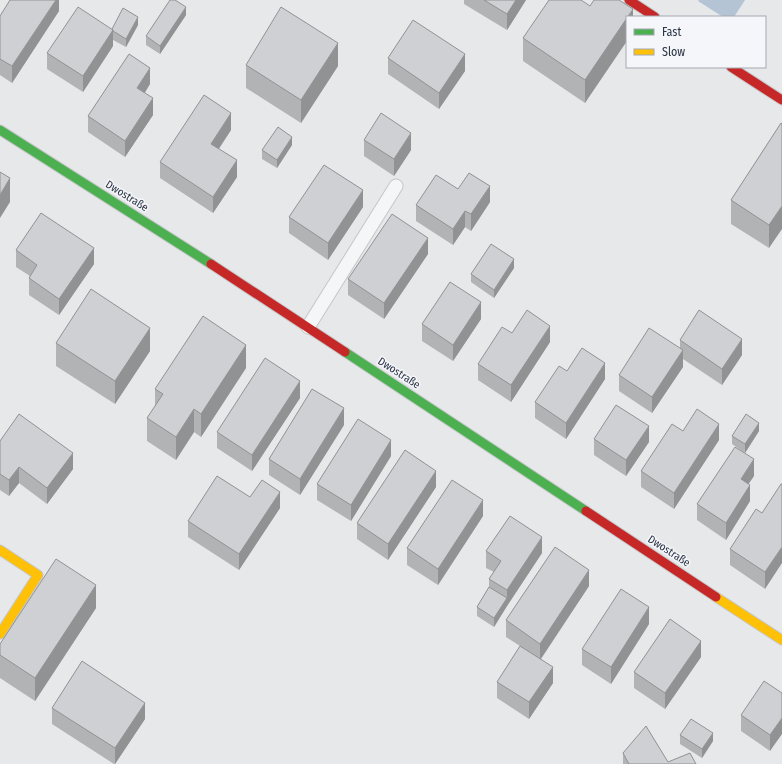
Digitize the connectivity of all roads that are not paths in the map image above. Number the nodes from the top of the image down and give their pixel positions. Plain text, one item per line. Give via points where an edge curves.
1 (629, 0) edge
2 (653, 16) edge
3 (733, 68) edge
4 (782, 100) edge
5 (0, 130) edge
6 (396, 186) dead end
7 (308, 327) junction
8 (0, 550) edge
9 (0, 634) edge
10 (782, 640) edge

1 - 2 street
3 - 4 street
5 - 7 street, Dwostraße
6 - 7 lane
7 - 10 street, Dwostraße
8 - 9 street via 38,575

